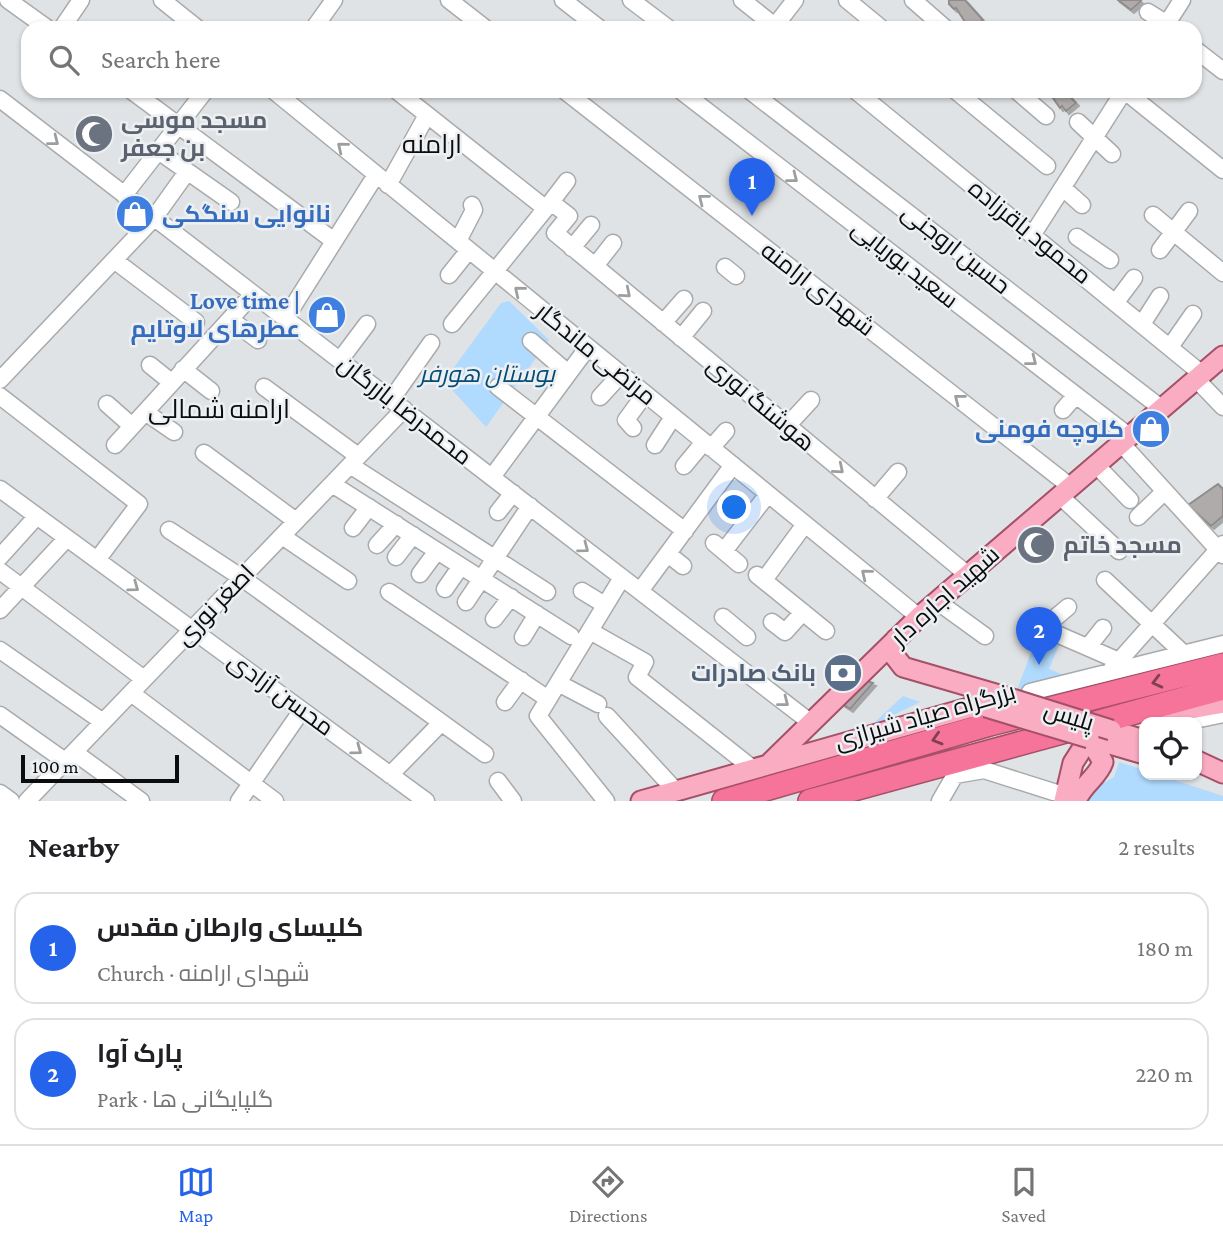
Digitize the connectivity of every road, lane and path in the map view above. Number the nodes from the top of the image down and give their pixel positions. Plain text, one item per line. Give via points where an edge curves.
1 (8, 0) edge
2 (82, 0) edge
3 (162, 0) edge
4 (334, 0) edge
5 (449, 0) edge
6 (563, 0) edge
7 (631, 0) edge
8 (741, 0) edge
9 (795, 0) edge
10 (847, 0) edge
11 (1182, 0) edge
12 (919, 2) edge
13 (1148, 12) dead end
14 (37, 21) edge
15 (67, 21) edge
16 (188, 21) edge
17 (320, 21) edge
18 (476, 21) edge
19 (590, 21) edge
20 (659, 21) edge
21 (768, 21) edge
22 (780, 21) edge
23 (872, 21) edge
24 (938, 21) edge
25 (1160, 21) edge
26 (1171, 21) edge
27 (1202, 55) edge
28 (1223, 71) edge
29 (141, 98) edge
30 (199, 98) edge
31 (282, 98) edge
32 (406, 98) edge
33 (574, 98) edge
34 (690, 98) edge
35 (763, 98) edge
36 (865, 98) edge
37 (964, 98) edge
38 (1025, 98) edge
39 (1120, 98) edge
40 (1134, 98) edge
41 (2, 112) edge
42 (427, 115) junction
43 (1046, 116) dead end
44 (1078, 122) dead end
45 (178, 125) junction
46 (1094, 138) junction
47 (1112, 154) dead end
48 (164, 155) dead end
49 (1047, 166) dead end
50 (1223, 170) edge
51 (187, 172) junction
52 (382, 180) junction
53 (567, 181) dead end
54 (1062, 188) junction
55 (124, 195) junction
56 (231, 202) dead end
57 (471, 205) dead end
58 (548, 205) junction
59 (1082, 205) dead end
60 (1189, 211) dead end
61 (1153, 215) dead end
62 (154, 218) junction
63 (592, 225) dead end
64 (1174, 232) junction
65 (1033, 234) junction
66 (334, 241) junction
67 (614, 243) dead end
68 (463, 246) junction
69 (572, 248) junction
70 (1160, 250) dead end
71 (114, 260) junction
72 (1110, 260) dead end
73 (595, 266) junction
74 (1076, 269) junction
75 (494, 271) junction
76 (1223, 273) edge
77 (448, 275) dead end
78 (1134, 278) dead end
79 (253, 294) junction
80 (1160, 296) dead end
81 (684, 299) dead end
82 (1116, 302) junction
83 (703, 311) dead end
84 (1193, 314) dead end
85 (230, 318) junction
86 (285, 318) junction
87 (663, 323) junction
88 (367, 324) dead end
89 (452, 324) dead end
90 (1142, 324) junction
91 (214, 335) junction
92 (681, 338) junction
93 (258, 341) dead end
94 (531, 341) dead end
95 (431, 343) dead end
96 (588, 347) junction
97 (1170, 347) junction
98 (1223, 356) edge
99 (340, 360) junction
100 (150, 365) dead end
101 (183, 369) junction
102 (568, 373) junction
103 (621, 374) junction
104 (1199, 376) junction
105 (0, 380) edge
106 (171, 382) junction
107 (264, 387) dead end
108 (498, 387) dead end
109 (211, 391) dead end
110 (645, 394) junction
111 (1076, 395) junction
112 (0, 396) edge
113 (601, 398) dead end
114 (811, 400) dead end
115 (107, 404) dead end
116 (398, 405) junction
117 (1223, 407) edge
118 (1161, 408) junction
119 (1063, 410) dead end
120 (145, 412) junction
121 (537, 416) junction
122 (673, 417) junction
123 (132, 426) junction
124 (787, 426) junction
125 (634, 428) dead end
126 (726, 431) dead end
127 (174, 432) dead end
128 (1125, 440) junction
129 (115, 445) dead end
130 (655, 445) dead end
131 (707, 445) junction
132 (204, 453) dead end
133 (354, 461) junction
134 (733, 466) junction
135 (1096, 466) junction
136 (685, 467) dead end
137 (899, 472) dead end
138 (492, 477) junction
139 (332, 484) junction
140 (0, 489) edge
141 (1065, 491) junction
142 (1165, 491) junction
143 (513, 493) junction
144 (768, 494) junction
145 (875, 499) junction
146 (1130, 500) dead end
147 (530, 506) junction
148 (369, 507) junction
149 (498, 512) dead end
150 (37, 516) junction
151 (1138, 517) dead end
152 (296, 521) junction
153 (396, 524) junction
154 (804, 524) junction
155 (554, 525) junction
156 (353, 528) dead end
157 (169, 530) dead end
158 (685, 531) junction
159 (413, 535) junction
160 (282, 536) junction
161 (67, 537) junction
162 (543, 539) dead end
163 (377, 545) dead end
164 (1221, 549) edge
165 (438, 551) junction
166 (1119, 551) dead end
167 (668, 554) junction
168 (0, 556) edge
169 (396, 557) dead end
170 (495, 559) junction
171 (97, 560) junction
172 (739, 564) dead end
173 (461, 566) junction
174 (683, 566) dead end
175 (0, 571) edge
176 (420, 574) dead end
177 (968, 575) junction
178 (242, 578) junction
179 (481, 579) junction
180 (1105, 580) dead end
181 (348, 581) dead end
182 (620, 581) dead end
183 (20, 588) junction
184 (445, 589) dead end
185 (582, 591) dead end
186 (640, 591) junction
187 (389, 592) dead end
188 (547, 592) dead end
189 (511, 597) junction
190 (466, 602) dead end
191 (938, 602) junction
192 (605, 605) junction
193 (1069, 607) dead end
194 (0, 610) edge
195 (803, 612) junction
196 (537, 614) junction
197 (919, 617) junction
198 (494, 619) dead end
199 (772, 622) dead end
200 (1152, 624) junction
201 (1103, 628) dead end
202 (192, 629) junction
203 (590, 631) junction
204 (826, 631) dead end
205 (571, 636) dead end
206 (985, 636) dead end
207 (523, 637) dead end
208 (747, 637) dead end
209 (896, 639) junction
210 (1223, 644) edge
211 (712, 646) junction
212 (1088, 647) junction
213 (0, 650) edge
214 (1182, 653) junction
215 (1115, 665) junction
216 (1223, 665) edge
217 (144, 680) junction
218 (520, 680) junction
219 (558, 683) junction
220 (1223, 688) edge
221 (131, 692) junction
222 (1030, 692) dead end
223 (548, 699) junction
224 (505, 702) dead end
225 (1223, 703) edge
226 (302, 710) junction
227 (0, 715) edge
228 (1223, 715) edge
229 (1202, 719) edge
230 (103, 722) junction
231 (810, 722) junction
232 (441, 723) junction
233 (1139, 729) edge
234 (1115, 731) junction
235 (1085, 738) junction
236 (1139, 738) edge
237 (1139, 753) edge
238 (485, 754) dead end
239 (70, 756) junction
240 (761, 765) junction
241 (390, 775) junction
242 (498, 781) dead end
243 (251, 783) junction
244 (675, 790) junction
245 (0, 793) edge
246 (1069, 799) edge
247 (11, 801) edge
248 (27, 801) edge
249 (141, 801) edge
250 (239, 801) edge
251 (275, 801) edge
252 (426, 801) edge
253 (513, 801) edge
254 (607, 801) edge
255 (641, 801) edge
256 (724, 801) edge
257 (810, 801) edge
258 (940, 801) edge

1 - 14 street
2 - 15 street
3 - 16 street
4 - 17 street
5 - 18 street
6 - 19 street
7 - 20 street
8 - 21 street
9 - 22 street
10 - 23 street
11 - 26 street
12 - 24 street
13 - 25 street
27 - 28 street
29 - 45 street
30 - 45 street
52 -> 31 street, مرتضی ماندگار
32 - 42 street
141 -> 33 street, شهدای ارامنه
34 -> 111 street, سعید بوریایی
35 - 118 street, حسین اروجنی
36 - 65 street, محمود باقرزاده
37 - 49 street
38 - 43 street
39 - 46 street
40 - 50 street
41 -> 55 street, محمدرضا بازرگان
42 - 52 street
42 - 58 street
44 - 46 street
45 - 55 street
45 - 66 street
46 - 47 street
46 - 54 street
48 - 51 street
51 - 56 street
51 - 62 street
52 - 66 street
52 - 68 street, مرتضی ماندگار
53 - 58 street
54 - 59 street
54 - 65 street
55 - 62 street, محمدرضا بازرگان
57 - 68 street via 474,210
58 - 69 street, هوشنگ نوری via 569,216 555,233
58 - 75 street
60 - 64 street
61 - 64 street
62 - 71 street
62 - 79 street, محمدرضا بازرگان
63 - 69 street
64 - 70 street
64 - 76 street
65 - 74 street, محمود باقرزاده
66 - 86 street
67 - 73 street
68 - 75 street, مرتضی ماندگار
68 - 77 street
69 - 73 street, هوشنگ نوری
71 - 91 street
71 - 105 street
72 - 74 street via 1084,242
73 -> 87 street, هوشنگ نوری
74 - 82 street, محمود باقرزاده
75 - 89 street
96 -> 75 street, مرتضی ماندگار
78 - 82 street
79 - 85 street
79 - 86 street, محمدرضا بازرگان
80 - 90 street
81 - 87 street
82 - 90 street, محمود باقرزاده
83 - 92 street
84 - 97 street
85 - 91 street
85 - 93 street
86 - 99 street, محمدرضا بازرگان
87 - 92 street, هوشنگ نوری
88 - 99 street
90 - 97 street, محمود باقرزاده
91 - 101 street
92 - 124 street, هوشنگ نوری
94 - 102 street
95 - 116 street, اصغر نوری
96 - 102 street
96 - 103 street, مرتضی ماندگار
97 - 104 street, محمود باقرزاده
98 - 104 main road, شهید اجاره دار
99 - 116 street, محمدرضا بازرگان
100 - 106 street
101 - 106 street
101 - 109 street
102 - 121 street
103 - 110 street, مرتضی ماندگار
103 - 113 street
104 - 117 street, محمود باقرزاده
104 - 118 main road, شهید اجاره دار
106 - 120 street
107 - 133 street
108 - 121 street
110 - 122 street, مرتضی ماندگار
110 - 125 street via 626,420
111 - 119 street
111 - 128 street, سعید بوریایی
112 - 171 street via 139,504
114 - 124 street
115 - 123 street
116 - 133 street, اصغر نوری
116 - 138 street, محمدرضا بازرگان
118 - 128 main road, شهید اجاره دار
120 - 123 street
120 - 127 street
121 - 138 street
121 - 158 street
122 - 130 street
122 - 131 street, مرتضی ماندگار
123 - 129 street
124 -> 145 street, هوشنگ نوری
126 - 131 street
128 - 135 main road, شهید اجاره دار
128 - 142 street, سعید بوریایی
131 - 134 street, مرتضی ماندگار
131 - 136 street
132 - 152 street
133 - 139 street, اصغر نوری
133 - 170 street
134 - 144 street, مرتضی ماندگار
134 - 158 street
135 - 141 main road, شهید اجاره دار
135 - 146 street
137 - 145 street
138 - 143 street, محمدرضا بازرگان
139 - 148 street
139 - 152 street, اصغر نوری
140 - 150 street, محسن آزادی
141 - 166 street, شهدای ارامنه
141 - 177 main road, شهید اجاره دار
142 - 151 street
142 - 164 street, سعید بوریایی
143 - 147 street, محمدرضا بازرگان
143 - 149 street
144 - 154 street, مرتضی ماندگار
144 - 172 street via 719,547
145 - 177 street, هوشنگ نوری
147 - 155 street, محمدرضا بازرگان
147 - 170 street
148 - 153 street
148 - 156 street
150 - 161 street, محسن آزادی
150 - 168 street
152 - 160 street, اصغر نوری
153 - 159 street
153 - 163 street
154 - 195 street via 761,577
197 -> 154 street, مرتضی ماندگار
155 - 162 street
155 -> 186 street, محمدرضا بازرگان
157 - 178 street
158 - 167 street
159 - 165 street
159 - 169 street
160 - 178 street, اصغر نوری
160 - 181 street
161 - 171 street, محسن آزادی
161 - 183 street
164 - 200 street
165 - 173 street
165 - 176 street
167 - 174 street
167 - 186 street
170 - 179 street
170 - 188 street
171 -> 202 street, محسن آزادی
173 - 179 street
173 - 184 street
175 - 183 street
177 - 191 main road, شهید اجاره دار
178 - 202 street, اصغر نوری
178 - 232 street
179 - 189 street
179 - 190 street
180 - 200 street
182 - 192 street
183 - 194 street
183 - 217 street
185 - 192 street
186 - 211 street, محمدرضا بازرگان
187 - 218 street
189 - 196 street
189 - 198 street
191 - 197 main road, شهید اجاره دار
191 - 206 street
192 - 203 street
193 - 212 street via 1043,628
195 - 199 street via 785,632
195 - 204 street
196 - 205 street
196 - 207 street
197 - 209 main road, شهید اجاره دار
200 - 214 street
200 - 215 street
201 - 212 street
202 - 217 street, اصغر نوری
202 - 226 street, محسن آزادی
203 - 219 street
203 - 240 street via 645,662 636,677
208 - 211 street via 727,620
209 - 231 main road, شهید اجاره دار
209 - 234 main road, پلیس, bridge via 893,654 903,667
210 - 214 street
211 -> 231 street, محمدرضا بازرگان
212 - 215 street
213 - 230 street
214 - 215 street
215 - 222 street
216 -> 256 highway, بزرگراه صیاد شیرازی via 990,724
217 - 221 street, اصغر نوری
218 - 223 street
218 - 224 street
219 - 223 street
219 - 244 street via 602,710
220 - 235 highway, بزرگراه صیاد شیرازی
221 - 230 street, اصغر نوری
221 - 243 street
223 - 254 street via 539,721
225 - 235 main road
226 -> 241 street, محسن آزادی
226 - 243 street
227 - 239 street
228 - 229 street
230 - 239 street, اصغر نوری
231 - 240 main road, شهید اجاره دار
232 - 238 street
232 - 241 street
233 - 234 street
234 - 236 main road, پلیس
235 - 237 main road
235 - 240 main road, bridge via 986,708 968,708
235 - 246 main road
235 - 246 main road via 1101,756 1102,767
235 - 257 highway, بزرگراه صیاد شیرازی
239 - 248 street, اصغر نوری
239 - 249 street
240 - 244 main road
241 - 252 street, محسن آزادی
242 - 253 street
243 - 250 street
243 - 251 street
244 - 255 main road
245 - 247 street
246 - 258 street via 984,770 955,775

